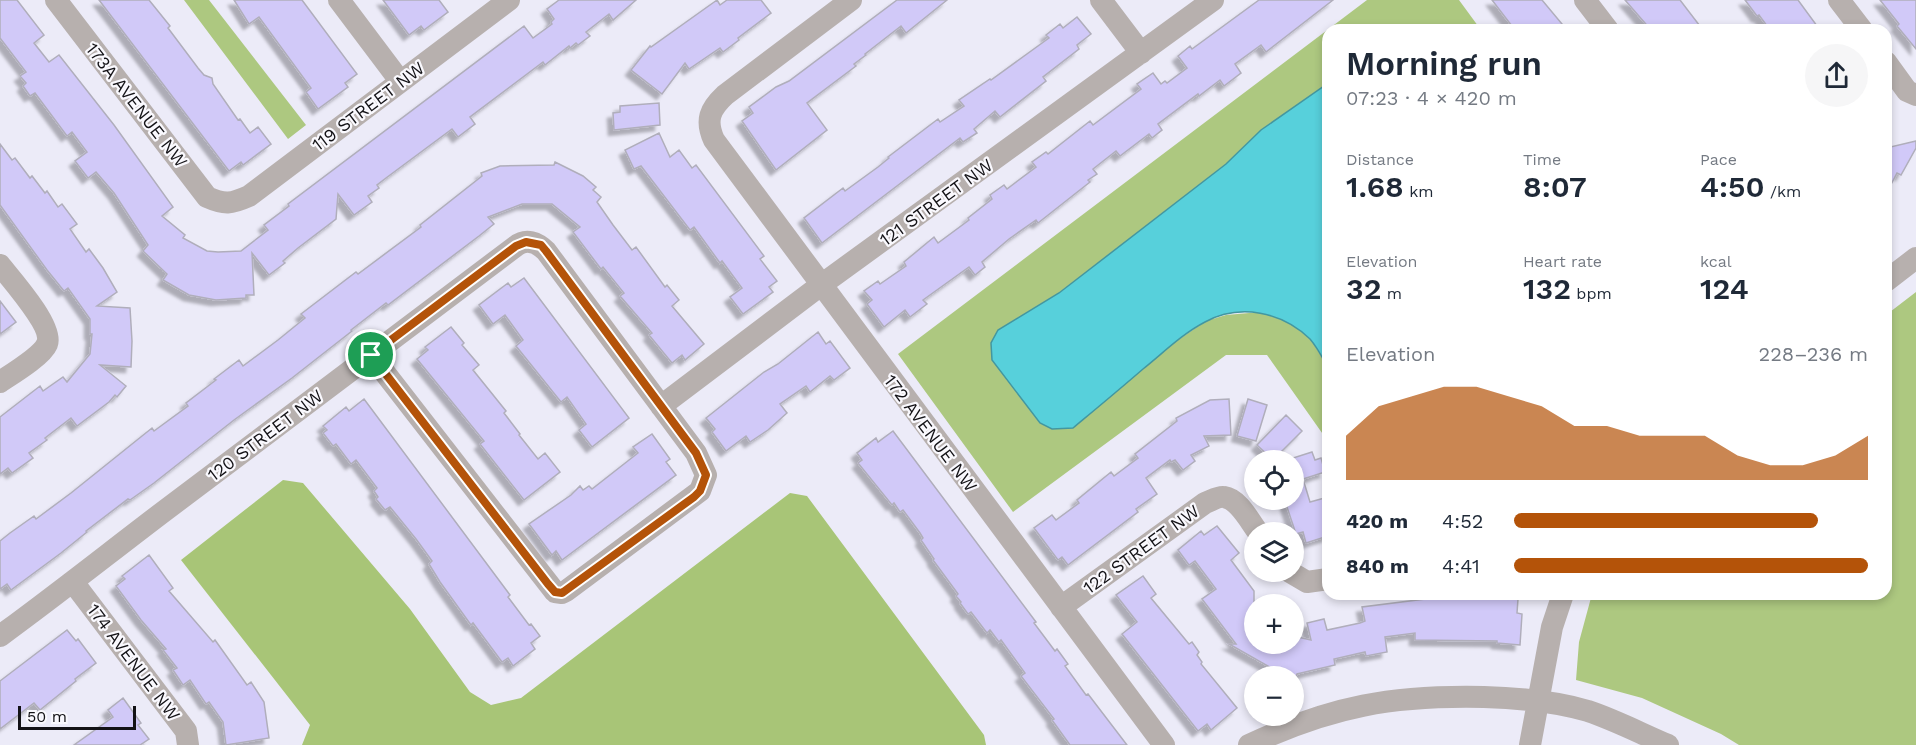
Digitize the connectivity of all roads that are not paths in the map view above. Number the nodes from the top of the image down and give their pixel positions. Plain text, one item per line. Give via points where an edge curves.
1 (56, 0) edge
2 (339, 0) edge
3 (509, 0) edge
4 (851, 0) edge
5 (1101, 0) edge
6 (1213, 0) edge
7 (1585, 0) edge
8 (1839, 0) edge
9 (1603, 24) edge
10 (1857, 24) edge
11 (1141, 53) junction
12 (1892, 70) edge
13 (400, 81) junction
14 (1916, 95) edge
15 (223, 204) joint
16 (1916, 258) edge
17 (0, 265) edge
18 (1892, 276) edge
19 (821, 285) junction
20 (371, 355) junction
21 (0, 382) edge
22 (661, 406) junction
23 (1250, 522) edge
24 (1304, 580) edge
25 (1322, 580) edge
26 (73, 582) junction
27 (1561, 600) edge
28 (1061, 607) junction
29 (0, 636) edge
30 (1538, 701) junction
31 (188, 745) edge
32 (1164, 745) edge
33 (1250, 745) edge
34 (1530, 745) edge
35 (1668, 745) edge

1 - 15 street, 173A AVENUE NW via 207,197
2 - 13 street
3 - 13 street, 119 STREET NW
4 - 19 street, 172 AVENUE NW via 725,95 709,117 714,140
5 - 11 street
6 - 11 street, 121 STREET NW
7 - 9 street
8 - 10 street
11 - 19 street, 121 STREET NW
12 - 14 street via 1907,91
13 - 15 street, 119 STREET NW via 249,196
16 - 18 street
17 - 21 street via 39,316 49,336 40,353
19 - 22 street, 121 STREET NW
19 - 28 street, 172 AVENUE NW
20 - 22 street, 120 STREET NW via 516,246 534,242 546,251
20 - 22 street via 555,592 566,591 700,491 706,475 696,453
20 - 26 street, 120 STREET NW
23 - 28 street, 122 STREET NW via 1232,500 1224,497 1205,503
24 - 25 street
26 - 29 street, 120 STREET NW
26 - 31 street, 174 AVENUE NW via 186,731
27 - 30 street
28 - 32 street, 172 AVENUE NW
30 - 33 street via 1467,697 1391,700 1296,724
30 - 34 street
30 - 35 street via 1588,711

